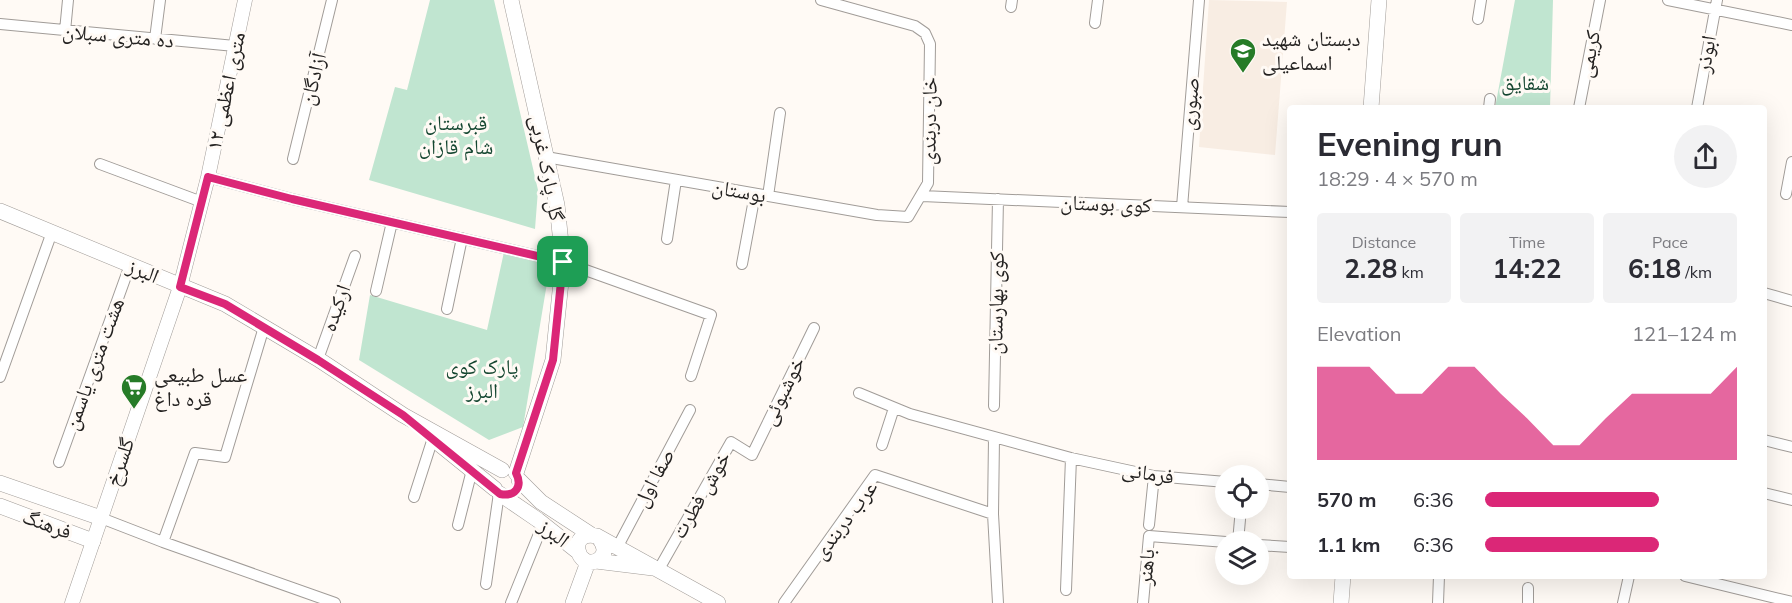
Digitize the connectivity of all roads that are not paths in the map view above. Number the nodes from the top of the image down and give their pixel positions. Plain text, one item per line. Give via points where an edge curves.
1 (68, 0) edge
2 (160, 0) edge
3 (245, 0) edge
4 (332, 0) edge
5 (511, 0) edge
6 (1098, 0) edge
7 (1199, 0) edge
8 (1379, 0) edge
9 (1481, 0) edge
10 (1600, 0) edge
11 (1668, 0) edge
12 (827, 1) edge
13 (1716, 5) edge
14 (1478, 19) dead end
15 (1095, 23) dead end
16 (0, 24) edge
17 (1792, 25) edge
18 (65, 31) junction
19 (155, 39) junction
20 (236, 46) junction
21 (1371, 105) edge
22 (1580, 105) edge
23 (1698, 105) edge
24 (780, 112) dead end
25 (546, 156) junction
26 (293, 159) dead end
27 (1792, 162) edge
28 (100, 164) dead end
29 (208, 177) junction
30 (676, 180) junction
31 (755, 194) junction
32 (1786, 194) dead end
33 (768, 196) junction
34 (922, 196) junction
35 (998, 199) junction
36 (202, 202) junction
37 (1182, 207) junction
38 (0, 211) edge
39 (1287, 212) edge
40 (392, 222) junction
41 (52, 232) junction
42 (462, 238) junction
43 (667, 239) dead end
44 (355, 256) dead end
45 (563, 262) junction
46 (742, 264) dead end
47 (130, 265) junction
48 (180, 287) junction
49 (376, 291) dead end
50 (1767, 294) edge
51 (1792, 301) edge
52 (447, 309) dead end
53 (264, 327) junction
54 (814, 328) dead end
55 (318, 360) junction
56 (691, 376) dead end
57 (0, 377) edge
58 (859, 393) dead end
59 (994, 406) dead end
60 (894, 408) junction
61 (690, 410) dead end
62 (403, 415) junction
63 (433, 438) junction
64 (994, 438) junction
65 (1767, 441) edge
66 (882, 445) dead end
67 (1792, 447) edge
68 (752, 455) joint
69 (1071, 458) junction
70 (59, 462) dead end
71 (472, 470) junction
72 (512, 473) junction
73 (1154, 476) junction
74 (1215, 481) edge
75 (0, 483) edge
76 (1269, 485) edge
77 (1287, 487) edge
78 (498, 492) junction
79 (1767, 494) edge
80 (414, 497) dead end
81 (1792, 500) edge
82 (0, 506) edge
83 (993, 514) junction
84 (101, 518) junction
85 (543, 524) junction
86 (458, 525) dead end
87 (1149, 525) dead end
88 (594, 535) junction
89 (93, 541) junction
90 (1215, 541) edge
91 (163, 542) junction
92 (618, 546) junction
93 (1269, 546) edge
94 (1287, 547) edge
95 (587, 558) junction
96 (659, 569) junction
97 (1342, 579) edge
98 (1439, 579) edge
99 (1628, 579) edge
100 (1697, 579) edge
101 (486, 584) dead end
102 (1528, 588) dead end
103 (1066, 590) dead end
104 (1792, 602) edge
105 (72, 603) edge
106 (335, 603) edge
107 (511, 603) edge
108 (573, 603) edge
109 (718, 603) edge
110 (784, 603) edge
111 (999, 603) edge
112 (1143, 603) edge
113 (1341, 603) edge
114 (1438, 603) edge
115 (1528, 603) edge
116 (1623, 603) edge

1 - 18 street
2 - 19 street
3 - 20 street, ۱۲ متری اعظمی
4 - 26 street, آزادگان
5 - 25 main road, گل پارک غربی
6 - 15 street
7 - 37 street, صبوری
8 - 21 main road
9 - 14 street
10 - 22 street, کریمی
11 - 13 street
12 - 34 street, خان دربندی via 915,26 926,33 930,44 928,183
13 - 17 street
13 - 23 street, ابوذر
16 - 18 street, ده متری سبلان
18 - 19 street, ده متری سبلان
19 - 20 street, ده متری سبلان
20 - 29 street, ۱۲ متری اعظمی
24 - 33 street
25 - 30 street, بوستان
25 - 45 main road, گل پارک غربی
27 - 32 street
28 - 36 street
29 - 36 street, ۱۲ متری اعظمی
29 - 40 street
30 - 31 street, بوستان
30 - 43 street
31 - 33 street, بوستان
31 - 46 street
33 - 34 street, بوستان via 908,217
34 - 35 street, کوی بوستان
35 - 37 street, کوی بوستان
35 - 59 street, کوی بهارستان
36 - 48 street, ۱۲ متری اعظمی
37 - 39 street, کوی بوستان
38 - 41 main road, البرز
40 - 42 street
40 - 49 street
41 - 47 main road, البرز
41 - 57 street
42 - 45 street
42 - 52 street
44 - 55 street, ارکیده
45 - 56 street via 711,315
45 - 72 main road, گل پارک غربی via 553,360 528,442
47 - 48 main road, البرز
47 - 70 street, هشت متری یاسمن
48 - 53 main road, البرز via 225,304
48 - 84 street, گلسرخ
50 - 51 street
53 - 55 main road, البرز
53 - 91 street via 225,457 195,453
54 - 68 street, خوشبوئی
55 - 62 main road, البرز
58 - 60 street, فرمانی
60 - 64 street, فرمانی
60 - 66 street
61 - 92 street, صفا اول
62 - 63 main road, البرز
62 - 72 main road, البرز
63 - 71 main road, البرز
63 - 80 street
64 - 69 street, فرمانی
64 - 83 street
65 - 67 street
68 - 96 street, خوش فطرت via 731,442
69 - 73 street, فرمانی
69 - 103 street
71 - 78 main road, البرز
71 - 86 street
72 - 78 main road via 496,474
72 - 78 main road via 519,487 508,496
72 - 88 main road, البرز via 541,502
73 - 74 street, فرمانی
73 - 87 street
75 - 84 main road
76 - 77 street
78 - 85 main road, البرز
78 - 101 street
79 - 81 street
82 - 89 main road, فرهنگ
83 - 110 street, عرب دربندی via 874,475
83 - 111 street
84 - 89 street, گلسرخ
84 - 91 street
85 - 95 main road, البرز
85 - 107 street
88 - 92 main road, البرز
88 - 95 main road via 583,537 578,543
88 - 95 main road via 605,549 602,557
89 - 105 street, گلسرخ
90 - 112 street, باهنر via 1149,536
91 - 106 street
92 - 96 main road, البرز
93 - 94 street
95 - 96 main road
95 - 108 main road
96 - 109 main road, البرز
97 - 113 main road
98 - 114 street
99 - 116 street
100 - 104 street
102 - 115 street

